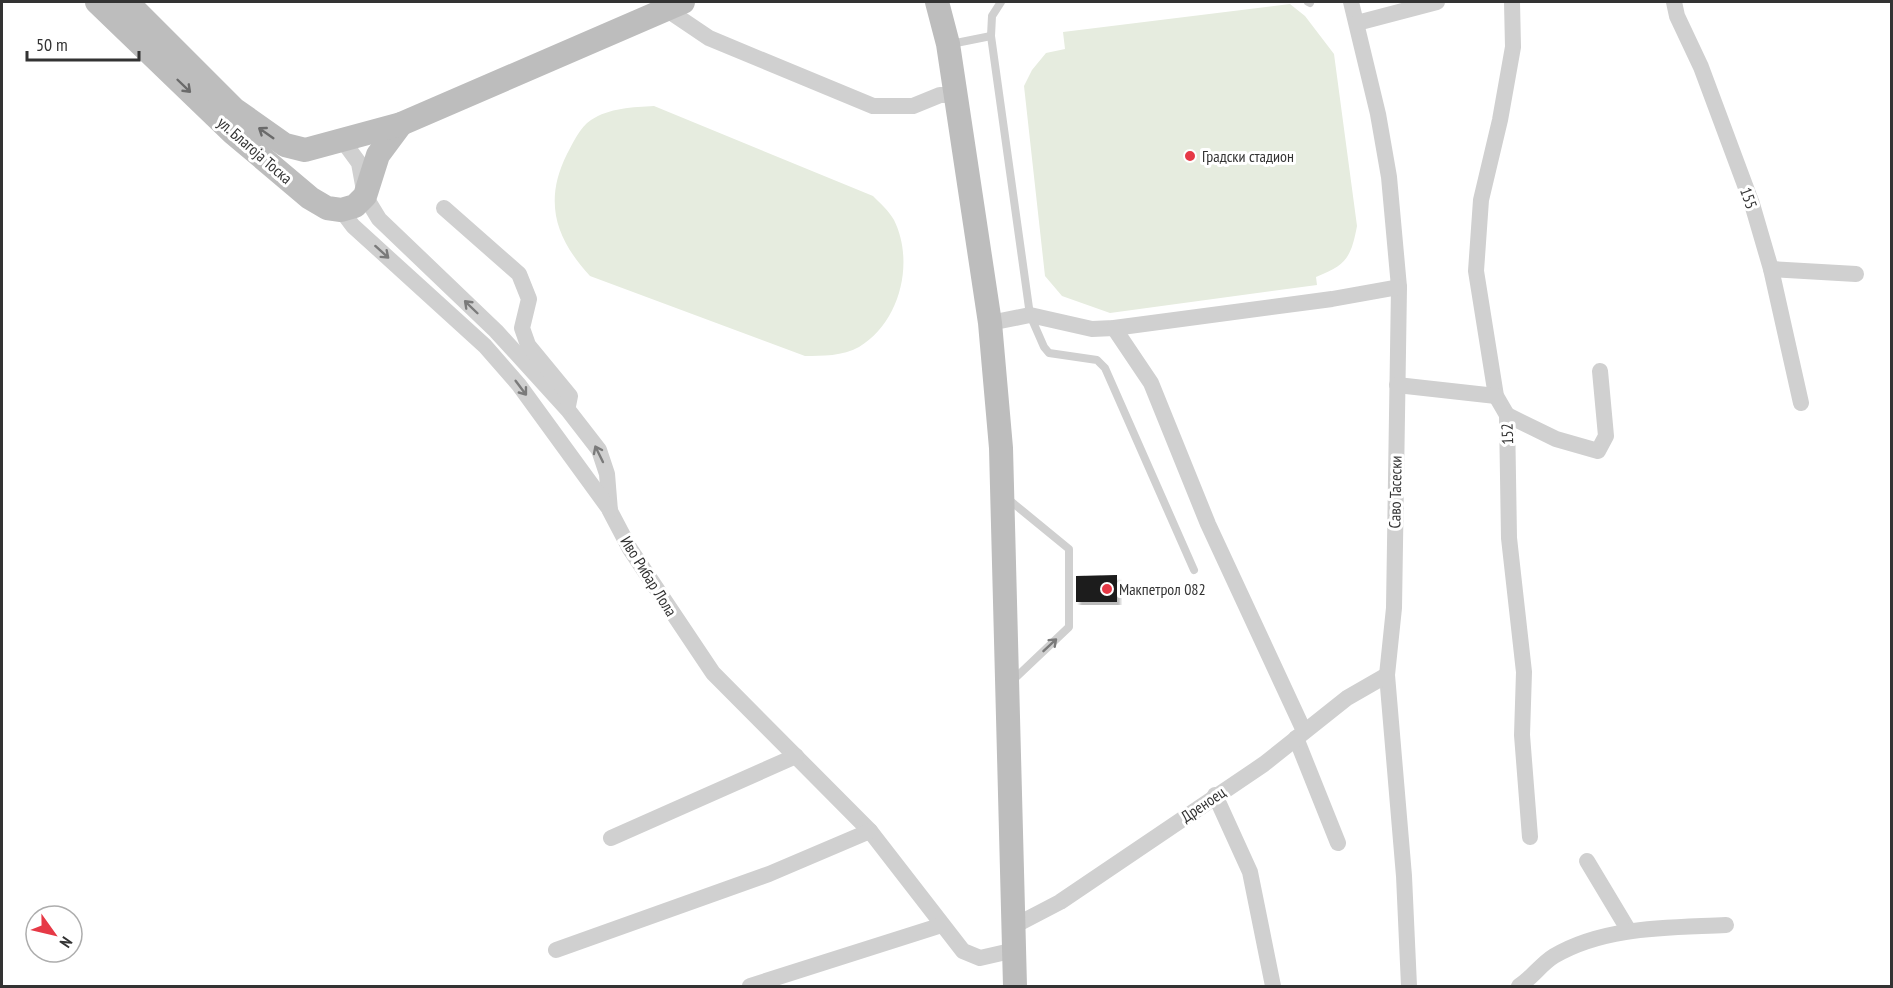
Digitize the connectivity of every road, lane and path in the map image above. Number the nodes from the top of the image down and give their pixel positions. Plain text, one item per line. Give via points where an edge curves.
1 (97, 2) edge
2 (127, 2) edge
3 (937, 2) edge
4 (949, 2) edge
5 (1001, 2) edge
6 (1350, 2) edge
7 (1437, 2) edge
8 (1512, 2) edge
9 (1674, 2) edge
10 (678, 4) edge
11 (1357, 23) junction
12 (991, 36) junction
13 (948, 44) junction
14 (956, 95) junction
15 (401, 124) junction
16 (343, 141) junction
17 (305, 150) junction
18 (296, 185) junction
19 (365, 196) junction
20 (444, 208) dead end
21 (341, 210) junction
22 (1772, 269) junction
23 (1856, 274) dead end
24 (1399, 287) junction
25 (1030, 315) junction
26 (990, 323) junction
27 (1114, 328) junction
28 (1600, 370) dead end
29 (1397, 384) junction
30 (1496, 396) junction
31 (1801, 403) dead end
32 (568, 410) junction
33 (1507, 415) junction
34 (1001, 494) junction
35 (610, 511) junction
36 (1194, 570) dead end
37 (1387, 675) junction
38 (1007, 685) junction
39 (1300, 735) junction
40 (796, 756) junction
41 (1215, 795) junction
42 (870, 831) junction
43 (1530, 837) dead end
44 (611, 838) dead end
45 (1338, 843) dead end
46 (1587, 861) dead end
47 (942, 925) junction
48 (1726, 926) dead end
49 (1629, 931) junction
50 (1014, 938) junction
51 (556, 950) dead end
52 (1523, 986) edge
53 (750, 987) edge
54 (1015, 987) edge
55 (1274, 987) edge
56 (1409, 987) edge

1 -> 18 main road, ул. Благоја Тоска via 233,133
17 -> 2 main road via 285,145 234,109
3 - 13 main road
4 - 13 main road
5 - 12 lane via 992,16
6 - 11 street, Саво Тасески
7 - 11 street
8 - 30 street, 152 via 1513,47 1481,200 1476,271
9 - 22 street, 155 via 1752,204
10 - 14 street via 709,38 873,106 913,106 940,95
10 - 15 main road
11 - 24 street, Саво Тасески via 1387,167
12 - 13 lane
12 - 25 lane
13 - 14 main road
14 - 26 main road
15 - 16 main road
15 - 19 main road via 378,155
16 - 17 main road
16 - 19 street, Иво Рибар Лола via 359,163
17 - 18 main road
18 - 21 main road, ул. Благоја Тоска via 327,208
19 - 21 main road via 356,207
32 -> 19 street, Иво Рибар Лола via 496,332 380,219
20 - 32 street via 519,274 529,299 522,328 528,345 570,396
21 -> 35 street via 485,346 519,385
22 - 23 street
22 - 31 street, 155
24 - 27 street
24 - 29 street, Саво Тасески
25 - 26 street
25 - 27 street via 1092,329
25 - 36 lane via 1049,353 1097,360 1105,368
26 - 34 main road
27 - 39 street via 1151,383
28 - 33 street via 1606,436 1598,451 1556,439
29 - 30 street
29 - 37 street, Саво Тасески via 1394,608
30 - 33 street, 152
35 -> 32 street, Иво Рибар Лола via 608,474 598,450
33 - 43 street, 152 via 1509,538 1524,672 1522,735
34 - 38 main road
38 -> 34 lane via 1069,627 1069,549
35 - 40 street, Иво Рибар Лола via 636,558 713,673
37 - 39 street, Дреноец via 1347,698
37 - 56 street, Саво Тасески
38 - 50 main road
39 - 41 street, Дреноец
39 - 45 street
40 - 42 street, Иво Рибар Лола
40 - 44 street
41 - 50 street, Дреноец
41 - 55 street via 1250,872
42 - 47 street, Иво Рибар Лола
42 - 51 street via 769,874
46 - 49 street
47 - 50 street, Иво Рибар Лола via 963,951 980,957
47 - 53 street
48 - 49 street
49 - 52 street via 1583,942 1552,957
50 - 54 main road

